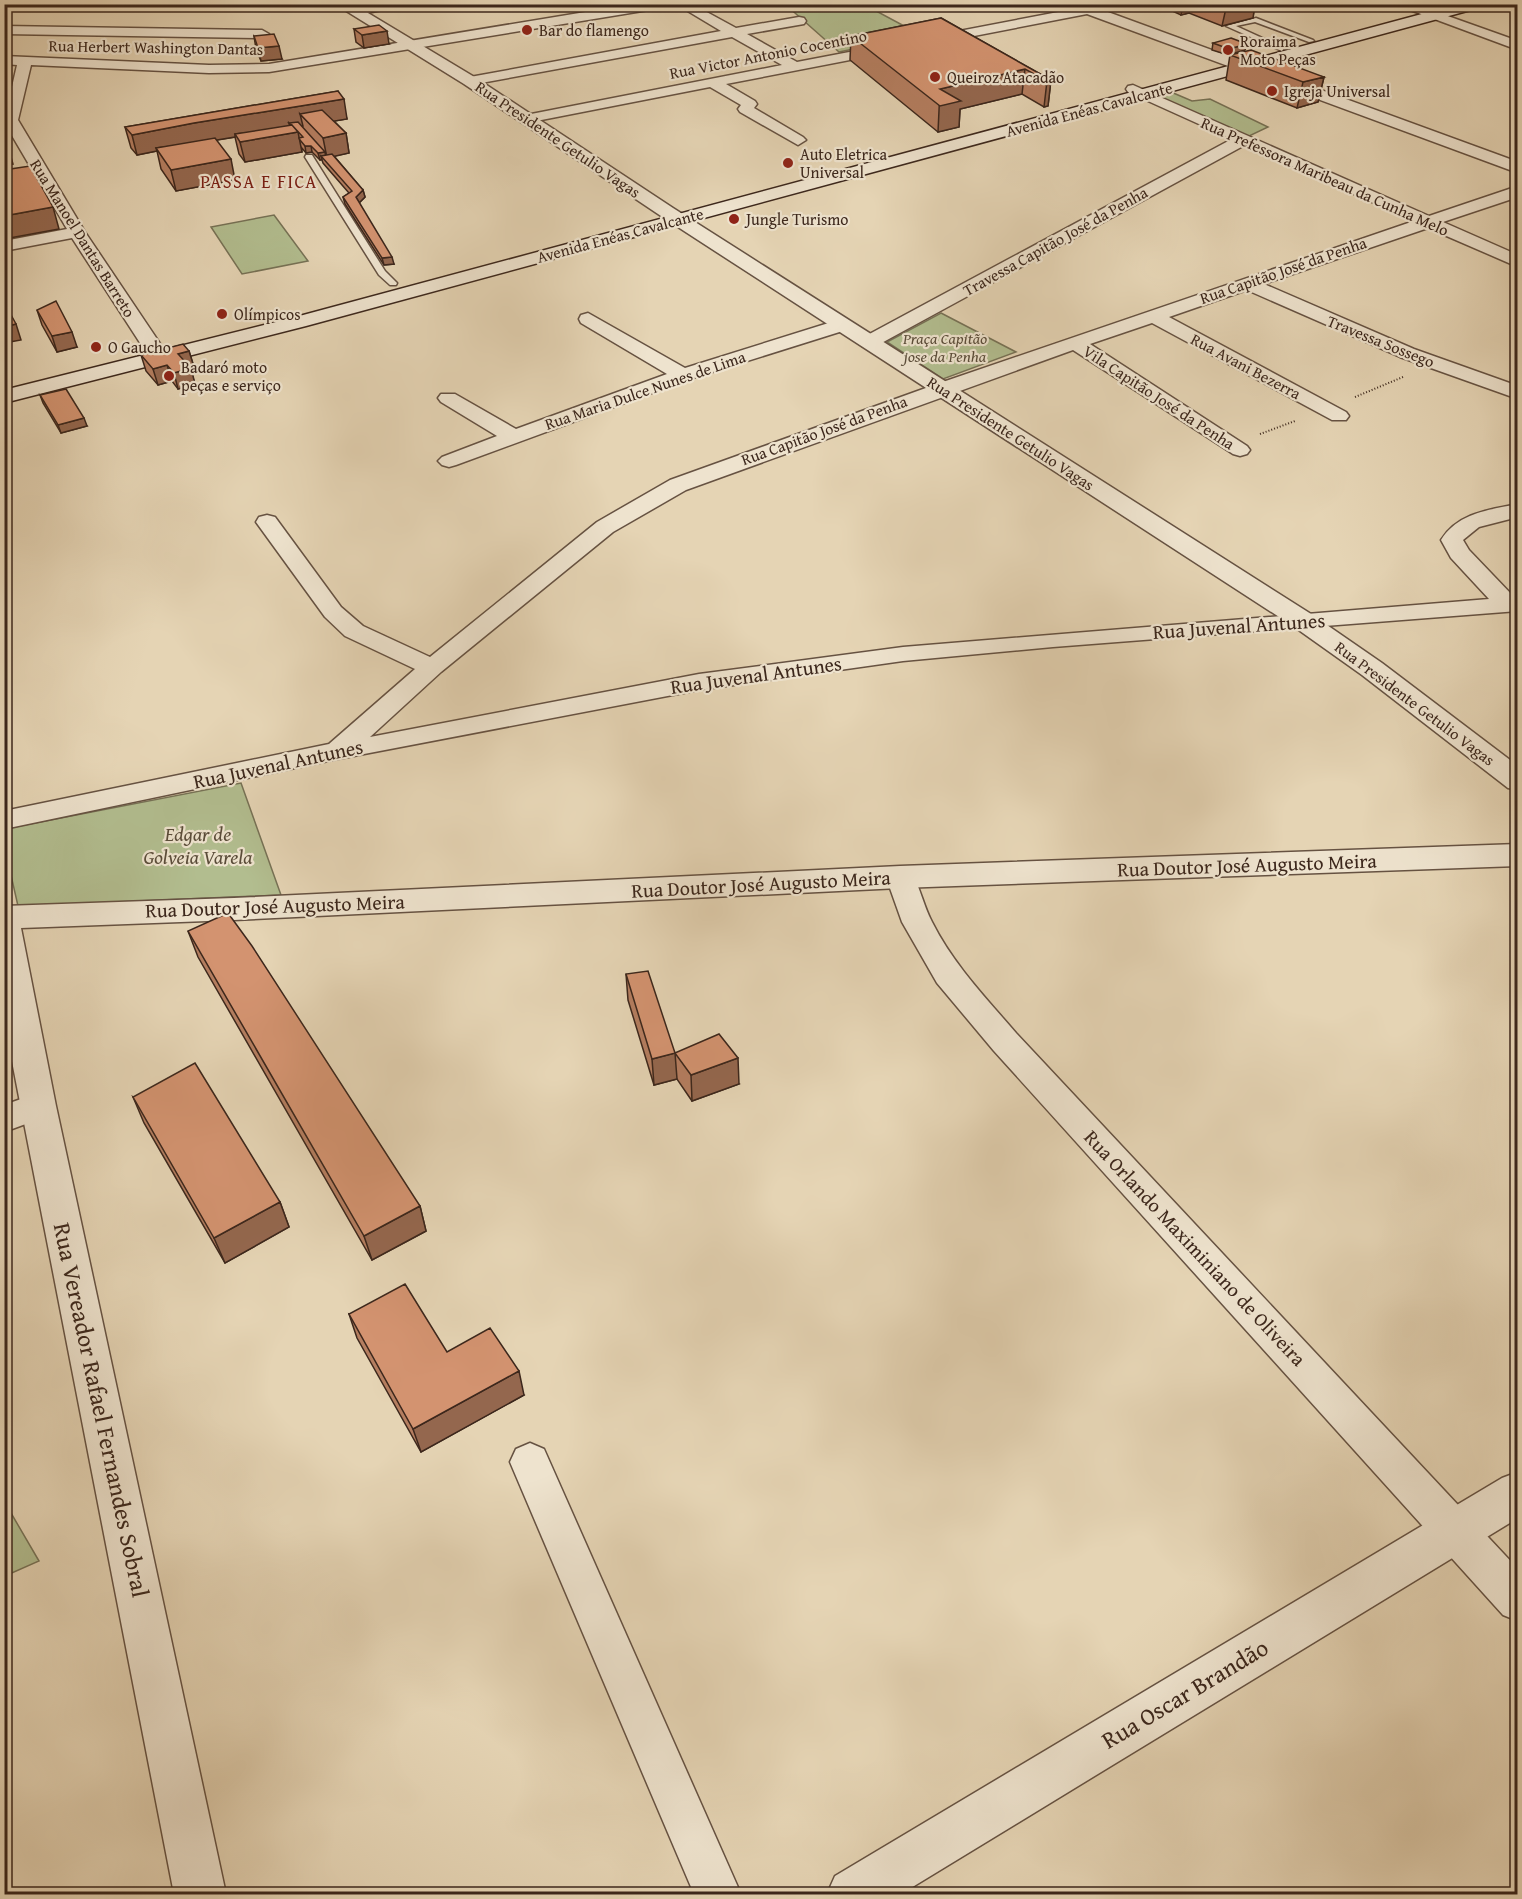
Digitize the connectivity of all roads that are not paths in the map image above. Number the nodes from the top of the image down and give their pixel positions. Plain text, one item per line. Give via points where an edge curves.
1 (394, 4) edge
2 (661, 4) edge
3 (682, 4) edge
4 (1073, 4) edge
5 (1400, 4) edge
6 (1448, 4) edge
7 (1477, 4) edge
8 (348, 8) edge
9 (539, 10) dead end
10 (1088, 10) junction
11 (1426, 14) junction
12 (799, 21) dead end
13 (550, 23) junction
14 (4, 30) edge
15 (99, 33) junction
16 (734, 33) junction
17 (262, 34) edge
18 (413, 45) junction
19 (1518, 46) edge
20 (1294, 48) junction
21 (4, 60) edge
22 (25, 61) junction
23 (76, 64) junction
24 (1241, 64) junction
25 (796, 67) junction
26 (470, 81) junction
27 (713, 83) junction
28 (1140, 92) junction
29 (526, 119) junction
30 (8, 120) edge
31 (798, 140) dead end
32 (1242, 140) junction
33 (309, 157) edge
34 (1518, 168) edge
35 (1518, 191) edge
36 (673, 216) junction
37 (1424, 221) junction
38 (76, 232) junction
39 (4, 246) edge
40 (559, 246) junction
41 (1518, 262) edge
42 (393, 283) junction
43 (1246, 283) junction
44 (294, 316) junction
45 (1154, 316) junction
46 (588, 319) dead end
47 (842, 325) junction
48 (869, 342) junction
49 (1077, 344) junction
50 (151, 345) junction
51 (683, 375) junction
52 (4, 383) edge
53 (944, 388) junction
54 (1518, 393) edge
55 (4, 397) edge
56 (448, 398) dead end
57 (1333, 412) road end
58 (512, 436) junction
59 (1235, 447) road end
60 (449, 461) dead end
61 (1518, 510) edge
62 (267, 522) dead end
63 (1513, 605) edge
64 (1302, 620) junction
65 (432, 667) junction
66 (338, 751) junction
67 (1518, 781) edge
68 (4, 820) edge
69 (1518, 855) edge
70 (900, 877) junction
71 (4, 917) edge
72 (4, 926) edge
73 (21, 1113) edge
74 (530, 1462) dead end
75 (1518, 1492) edge
76 (1454, 1531) junction
77 (1518, 1600) edge
78 (200, 1894) edge
79 (718, 1894) edge
80 (853, 1894) edge

1 - 8 street
2 - 13 street, Rua Herbert Washington Dantas
3 - 16 street
4 - 10 street
5 - 11 street
6 - 11 street, Avenida Enéas Cavalcante
7 - 11 street, Avenida Enéas Cavalcante
8 - 18 street, Rua Presidente Getulio Vagas
9 - 13 street
10 - 24 street
10 - 25 street, Rua Victor Antonio Cocentino
11 - 19 street
11 - 20 street, Avenida Enéas Cavalcante
12 - 16 street
13 - 18 street, Rua Herbert Washington Dantas
14 - 15 street
15 - 17 street
15 - 23 street
16 - 25 street
16 - 26 street
18 - 23 street, Rua Herbert Washington Dantas via 269,68
18 - 26 street, Rua Presidente Getulio Vagas
20 - 20 lane via 1256,20 1229,26
20 - 24 street, Avenida Enéas Cavalcante
21 - 22 street, Rua Herbert Washington Dantas
22 - 23 street, Rua Herbert Washington Dantas
22 - 30 street, Rua Manoel Dantas Barreto
24 - 28 street, Avenida Enéas Cavalcante
24 - 34 street
25 - 27 street, Rua Victor Antonio Cocentino
26 - 29 street, Rua Presidente Getulio Vagas
27 - 29 street, Rua Victor Antonio Cocentino
27 - 31 street via 750,104 745,109
28 - 32 street, Rua Prefessora Maribeau da Cunha Melo
28 - 36 street, Avenida Enéas Cavalcante
29 - 36 street, Rua Presidente Getulio Vagas
30 - 38 street, Rua Manoel Dantas Barreto
32 - 37 street, Rua Prefessora Maribeau da Cunha Melo
32 - 48 street, Travessa Capitão José da Penha
33 - 42 lane via 382,273
35 - 37 street, Rua Capitão José da Penha
36 - 40 street, Avenida Enéas Cavalcante
36 - 47 street, Rua Presidente Getulio Vagas
37 - 41 street, Rua Prefessora Maribeau da Cunha Melo
37 - 43 street, Rua Capitão José da Penha
38 - 39 street
38 - 50 street, Rua Manoel Dantas Barreto
40 - 42 street, Avenida Enéas Cavalcante
40 - 44 street, Avenida Enéas Cavalcante
42 - 44 street, Avenida Enéas Cavalcante
43 - 45 street, Rua Capitão José da Penha
43 - 54 street, Travessa Sossego via 1339,325
44 - 50 street, Avenida Enéas Cavalcante
44 - 55 street, Avenida Enéas Cavalcante
45 - 49 street, Rua Capitão José da Penha
45 - 57 street, Rua Avani Bezerra
46 - 51 street
47 - 48 street, Rua Presidente Getulio Vagas
47 - 51 street, Rua Maria Dulce Nunes de Lima
48 - 53 street, Rua Presidente Getulio Vagas
49 - 53 street, Rua Capitão José da Penha
49 - 59 street, Vila Capitão José da Penha
50 - 52 street, Avenida Enéas Cavalcante
51 - 58 street, Rua Maria Dulce Nunes de Lima
53 - 64 street, Rua Presidente Getulio Vagas
53 - 65 street, Rua Capitão José da Penha via 726,466 642,504 605,527
56 - 58 street
58 - 60 street, Rua Maria Dulce Nunes de Lima
61 - 63 street via 1475,521 1452,540 1459,552
62 - 65 street via 333,612 347,625
63 - 64 street, Rua Juvenal Antunes
64 - 66 street, Rua Juvenal Antunes via 903,654 699,682
64 - 67 street, Rua Presidente Getulio Vagas
65 - 66 street, Rua Capitão José da Penha
66 - 68 street, Rua Juvenal Antunes
69 - 70 street, Rua Doutor José Augusto Meira
70 - 71 street, Rua Doutor José Augusto Meira
70 - 76 street, Rua Orlando Maximiniano de Oliveira via 917,922 948,975
72 - 73 street, Rua Vereador Rafael Fernandes Sobral
73 - 78 street, Rua Vereador Rafael Fernandes Sobral
74 - 79 street
75 - 76 street, Rua Oscar Brandão
76 - 77 street, Rua Orlando Maximiniano de Oliveira
76 - 80 street, Rua Oscar Brandão

